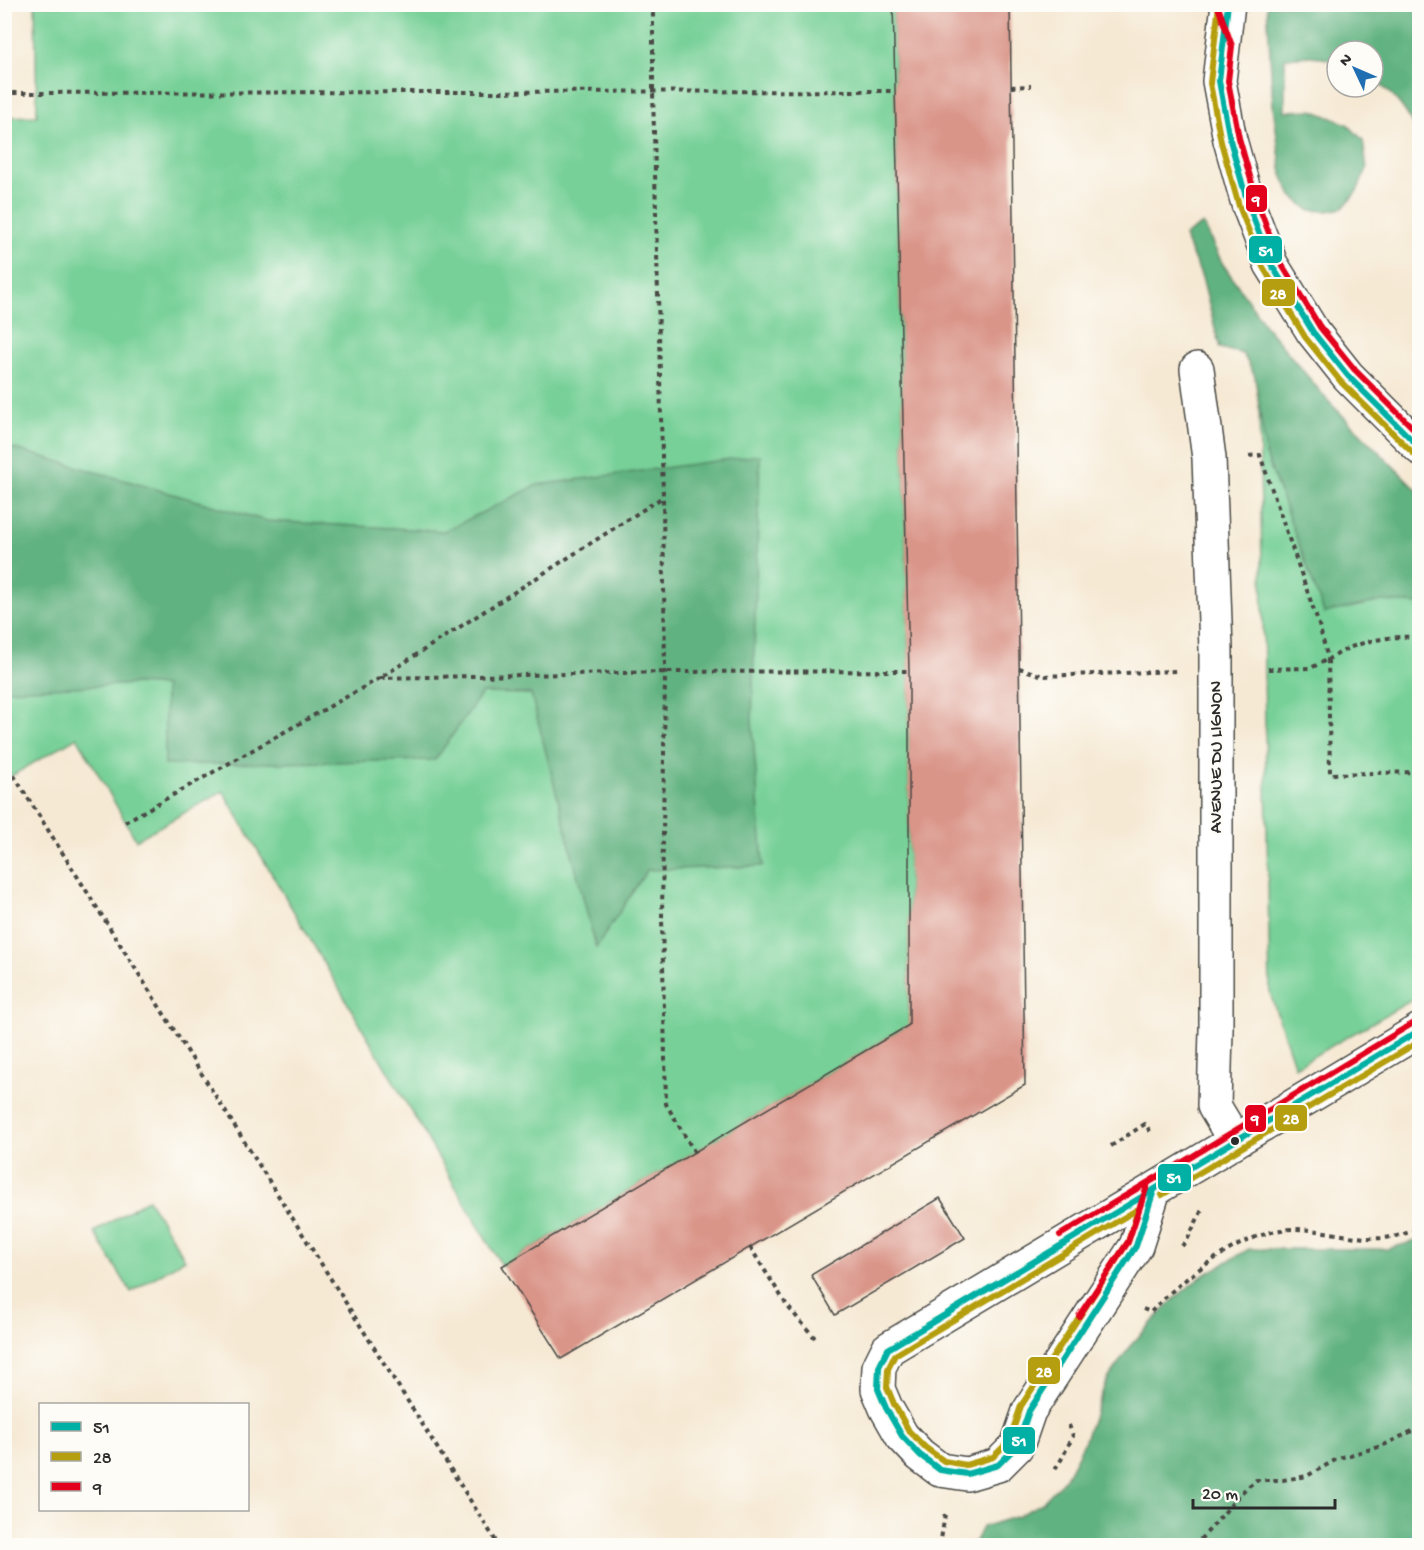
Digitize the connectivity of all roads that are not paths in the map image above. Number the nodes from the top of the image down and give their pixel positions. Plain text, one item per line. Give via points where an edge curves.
1 (1207, 4) edge
2 (1228, 4) edge
3 (1223, 47) junction
4 (1197, 369) dead end
5 (1419, 448) edge
6 (1419, 1030) edge
7 (1235, 1141) junction
8 (1154, 1190) junction

1 - 3 street
2 - 3 street
3 - 5 street via 1220,81 1230,140 1248,204 1271,264 1313,332 1341,367
4 - 7 street, AVENUE DU LIGNON via 1209,458 1217,669 1214,1106
6 - 7 street
7 - 8 street
8 - 8 street via 1136,1246 1029,1411 1017,1446 998,1465 967,1474 940,1470 920,1455 902,1436 878,1389 879,1367 888,1349

